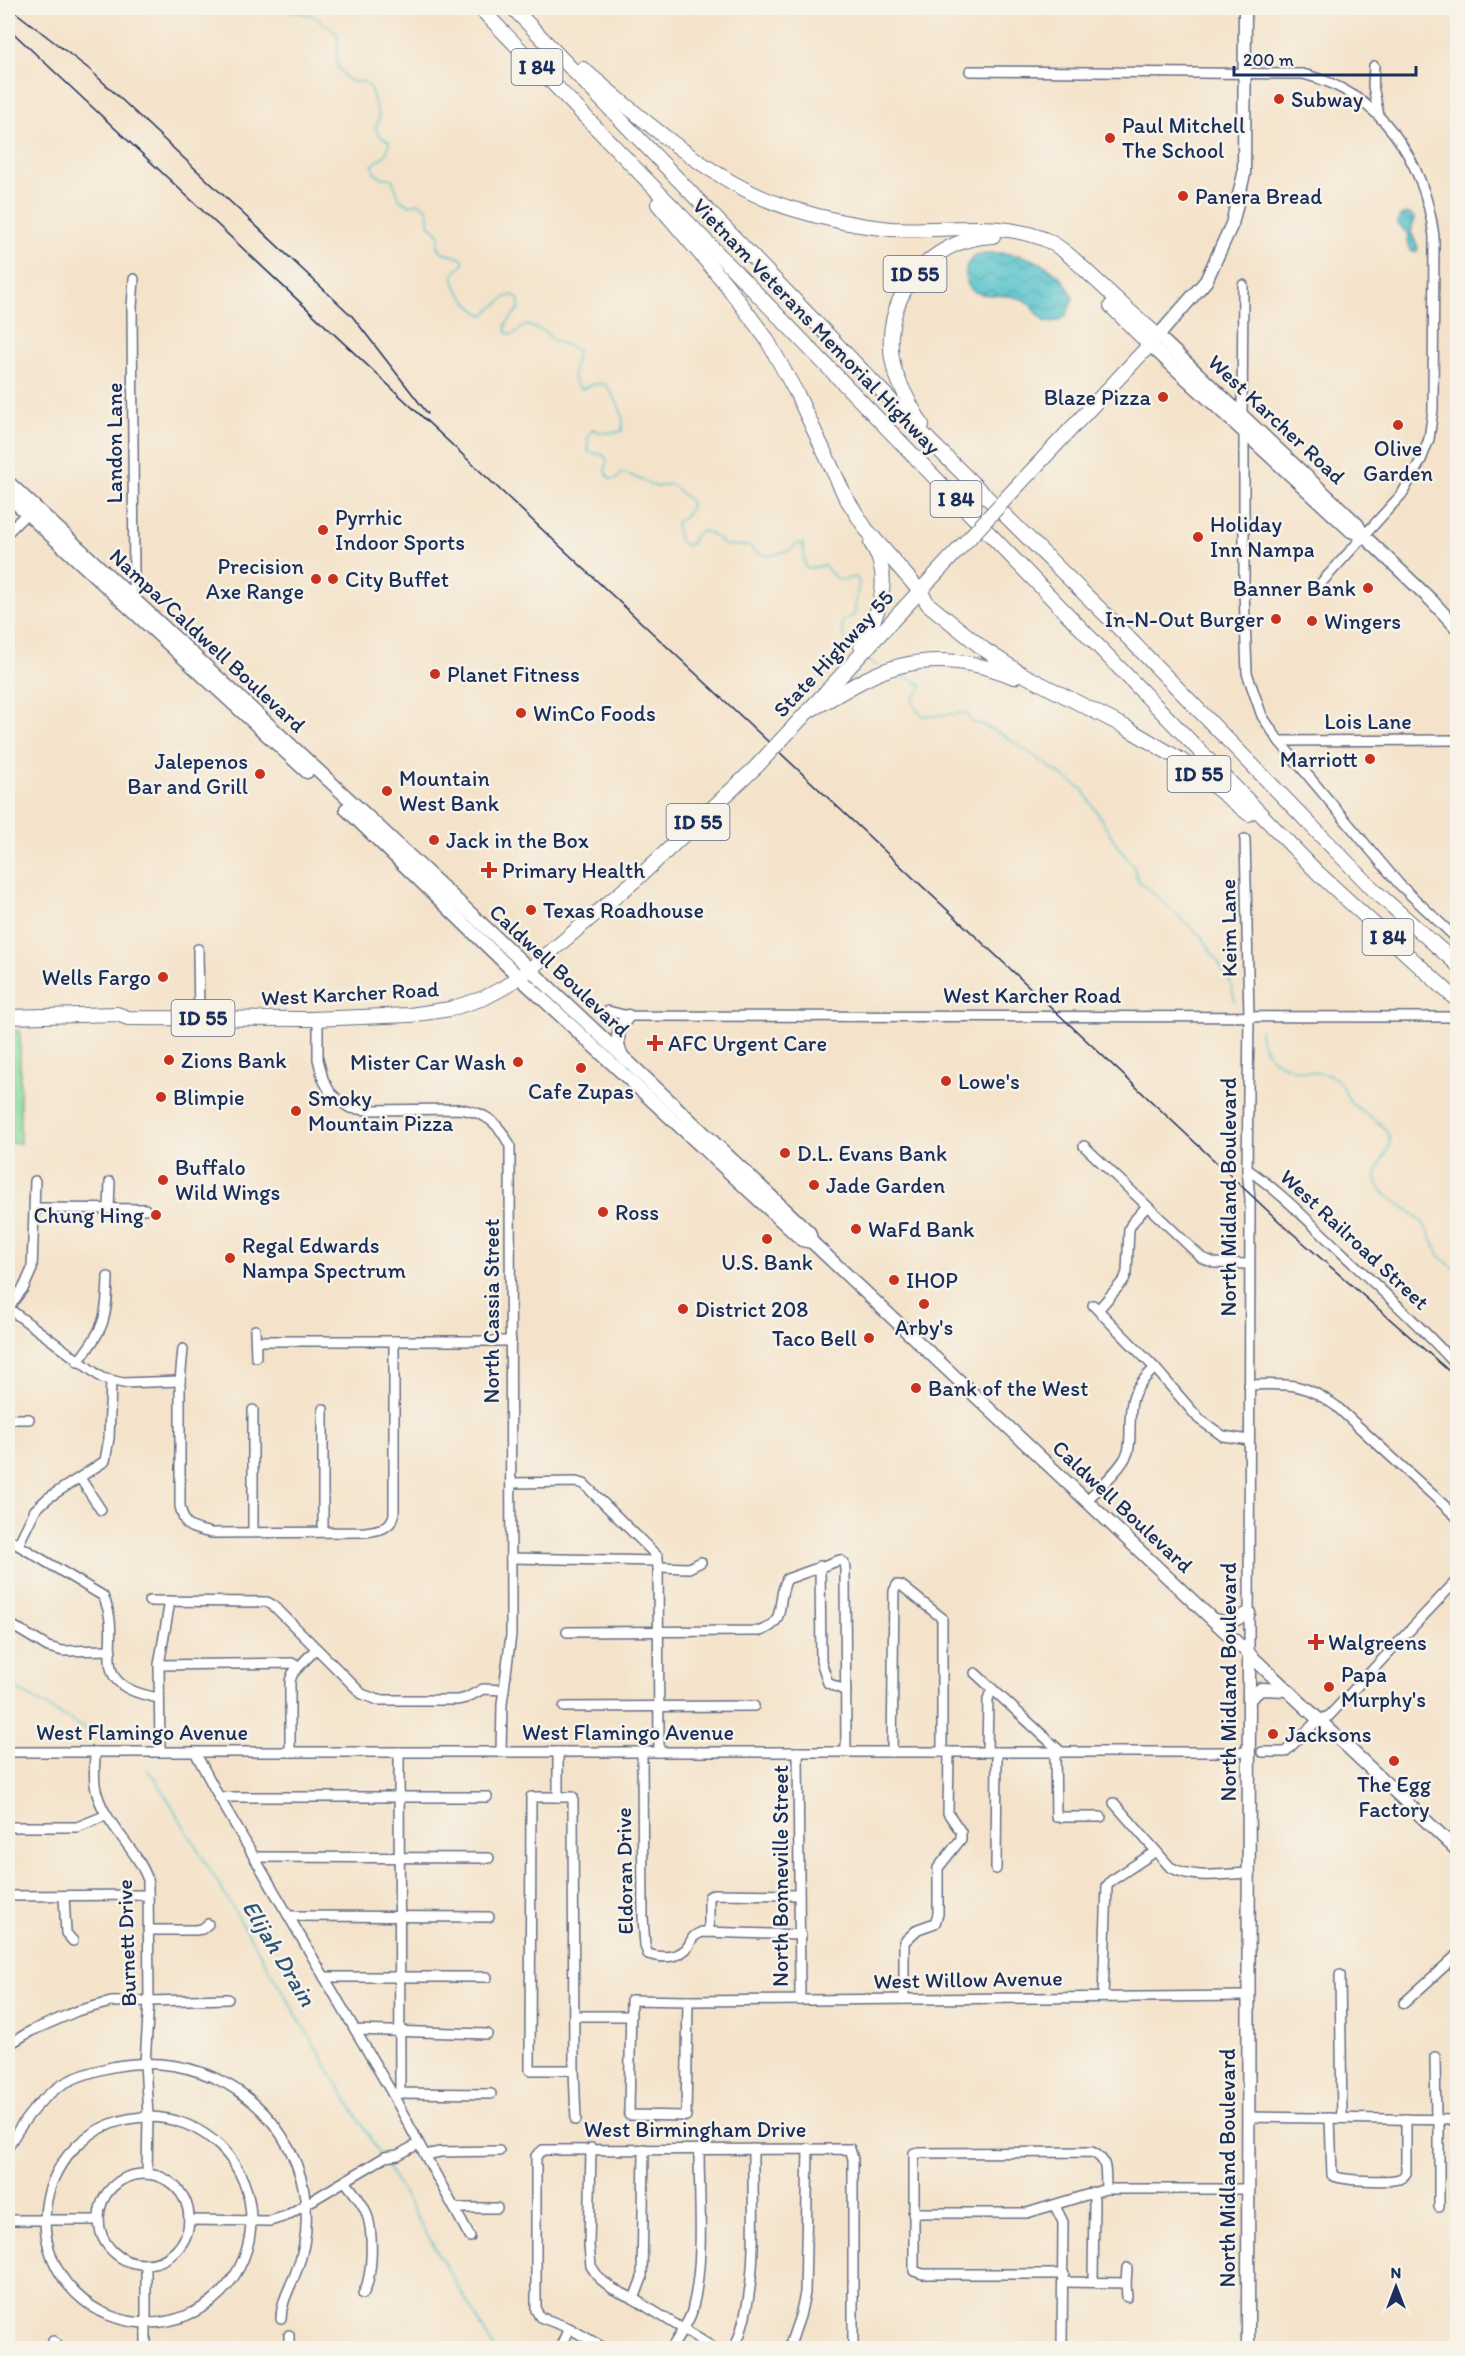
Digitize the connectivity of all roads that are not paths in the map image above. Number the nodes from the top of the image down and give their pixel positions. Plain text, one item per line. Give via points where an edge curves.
1 (480, 8) edge
2 (513, 8) edge
3 (1245, 8) edge
4 (527, 22) junction
5 (1374, 66) dead end
6 (970, 71) dead end
7 (1244, 73) junction
8 (1379, 116) junction
9 (594, 126) junction
10 (134, 279) dead end
11 (1243, 285) dead end
12 (1154, 340) junction
13 (1242, 417) junction
14 (812, 427) junction
15 (1244, 432) junction
16 (933, 444) junction
17 (1287, 458) junction
18 (8, 482) edge
19 (8, 496) edge
20 (30, 510) junction
21 (8, 532) edge
22 (1364, 536) junction
23 (1321, 583) dead end
24 (919, 591) junction
25 (129, 602) junction
26 (1458, 629) edge
27 (853, 662) junction
28 (808, 711) junction
29 (1131, 730) junction
30 (1279, 741) junction
31 (1458, 741) edge
32 (378, 832) joint
33 (1245, 839) dead end
34 (1318, 873) junction
35 (1458, 939) edge
36 (198, 949) dead end
37 (1458, 965) edge
38 (524, 973) junction
39 (1458, 1001) edge
40 (608, 1011) dead end
41 (628, 1016) junction
42 (8, 1017) edge
43 (1249, 1017) junction
44 (1458, 1017) edge
45 (128, 1018) junction
46 (199, 1018) junction
47 (318, 1019) junction
48 (8, 1025) edge
49 (623, 1059) junction
50 (1084, 1146) dead end
51 (1247, 1169) junction
52 (35, 1181) dead end
53 (110, 1182) dead end
54 (1147, 1206) junction
55 (35, 1209) junction
56 (109, 1209) junction
57 (145, 1209) dead end
58 (812, 1242) junction
59 (1249, 1264) junction
60 (108, 1277) dead end
61 (8, 1308) edge
62 (255, 1330) dead end
63 (256, 1341) junction
64 (394, 1341) junction
65 (511, 1341) junction
66 (183, 1349) dead end
67 (256, 1357) dead end
68 (78, 1362) junction
69 (1458, 1367) edge
70 (1155, 1368) junction
71 (111, 1381) junction
72 (180, 1381) junction
73 (1249, 1385) junction
74 (323, 1409) dead end
75 (253, 1410) dead end
76 (8, 1419) edge
77 (29, 1419) dead end
78 (1249, 1440) junction
79 (80, 1478) junction
80 (511, 1483) junction
81 (1086, 1501) junction
82 (101, 1510) dead end
83 (1458, 1518) edge
84 (254, 1532) junction
85 (323, 1532) junction
86 (8, 1539) edge
87 (18, 1545) junction
88 (511, 1558) junction
89 (701, 1562) dead end
90 (658, 1564) junction
91 (820, 1566) junction
92 (1458, 1579) edge
93 (110, 1588) dead end
94 (103, 1596) junction
95 (149, 1601) dead end
96 (170, 1601) junction
97 (1249, 1612) junction
98 (1215, 1620) junction
99 (8, 1623) edge
100 (658, 1631) junction
101 (567, 1632) dead end
102 (316, 1649) junction
103 (111, 1650) junction
104 (1249, 1653) junction
105 (159, 1665) junction
106 (298, 1667) junction
107 (975, 1673) dead end
108 (992, 1689) junction
109 (504, 1690) junction
110 (1286, 1690) junction
111 (846, 1691) junction
112 (159, 1698) junction
113 (1249, 1699) junction
114 (658, 1706) junction
115 (754, 1706) dead end
116 (564, 1707) dead end
117 (1318, 1720) junction
118 (8, 1752) edge
119 (95, 1752) junction
120 (160, 1752) junction
121 (195, 1752) junction
122 (290, 1752) junction
123 (399, 1752) junction
124 (501, 1752) junction
125 (558, 1752) junction
126 (642, 1752) junction
127 (658, 1752) junction
128 (798, 1752) junction
129 (846, 1752) junction
130 (892, 1752) junction
131 (946, 1752) junction
132 (992, 1752) junction
133 (1058, 1752) junction
134 (1249, 1752) junction
135 (1262, 1752) dead end
136 (219, 1797) junction
137 (400, 1797) junction
138 (487, 1797) dead end
139 (558, 1797) junction
140 (1114, 1803) dead end
141 (107, 1815) junction
142 (1101, 1817) dead end
143 (8, 1827) edge
144 (1156, 1851) junction
145 (1458, 1851) edge
146 (254, 1857) junction
147 (400, 1857) junction
148 (489, 1858) dead end
149 (996, 1869) dead end
150 (1248, 1873) junction
151 (148, 1895) junction
152 (799, 1895) junction
153 (8, 1896) edge
154 (64, 1896) junction
155 (289, 1916) junction
156 (400, 1917) junction
157 (489, 1917) dead end
158 (208, 1924) dead end
159 (148, 1930) junction
160 (709, 1932) junction
161 (801, 1935) junction
162 (73, 1941) dead end
163 (1458, 1954) edge
164 (1340, 1975) dead end
165 (324, 1977) junction
166 (487, 1977) dead end
167 (400, 1978) junction
168 (1249, 1996) junction
169 (1103, 1997) junction
170 (904, 1999) junction
171 (228, 2000) dead end
172 (800, 2000) junction
173 (149, 2001) junction
174 (688, 2001) junction
175 (1404, 2003) dead end
176 (574, 2016) junction
177 (631, 2016) junction
178 (356, 2030) junction
179 (400, 2031) junction
180 (487, 2034) dead end
181 (8, 2045) edge
182 (1435, 2058) dead end
183 (145, 2063) junction
184 (574, 2070) junction
185 (396, 2093) junction
186 (491, 2094) dead end
187 (148, 2116) junction
188 (1248, 2117) junction
189 (1330, 2118) junction
190 (1342, 2118) junction
191 (1406, 2119) junction
192 (1437, 2119) junction
193 (576, 2120) dead end
194 (1458, 2120) edge
195 (418, 2144) junction
196 (8, 2147) edge
197 (591, 2148) junction
198 (808, 2148) junction
199 (644, 2149) junction
200 (699, 2149) junction
201 (753, 2149) junction
202 (499, 2151) dead end
203 (424, 2155) junction
204 (147, 2174) junction
205 (345, 2181) junction
206 (1106, 2189) junction
207 (1248, 2189) junction
208 (1092, 2192) junction
209 (305, 2205) junction
210 (1055, 2206) junction
211 (455, 2208) junction
212 (497, 2208) dead end
213 (1439, 2208) dead end
214 (913, 2213) junction
215 (8, 2220) edge
216 (44, 2220) junction
217 (99, 2220) junction
218 (189, 2220) junction
219 (252, 2221) junction
220 (470, 2236) dead end
221 (146, 2264) junction
222 (1127, 2268) dead end
223 (1064, 2278) junction
224 (1093, 2282) junction
225 (1126, 2283) junction
226 (363, 2294) dead end
227 (1127, 2297) dead end
228 (634, 2299) junction
229 (281, 2319) dead end
230 (146, 2323) junction
231 (569, 2328) junction
232 (683, 2331) junction
233 (289, 2335) dead end
234 (53, 2341) dead end
235 (60, 2349) edge
236 (146, 2349) edge
237 (289, 2349) edge
238 (560, 2349) edge
239 (604, 2349) edge
240 (672, 2349) edge
241 (714, 2349) edge
242 (735, 2349) edge
243 (789, 2349) edge
244 (853, 2349) edge
245 (1062, 2349) edge
246 (1248, 2349) edge

1 - 9 highway, Vietnam Veterans Memorial Highway / I 84
2 - 4 highway, I 84
3 - 7 main road
4 - 12 highway via 626,105 740,187 790,209 846,223 891,229 1008,230 1045,240 1067,252
4 - 16 highway, I 84
5 - 8 street
6 - 7 street
7 - 8 street via 1303,74 1337,84
7 - 12 main road via 1244,174 1232,224 1206,281
8 - 22 street via 1395,133 1410,159 1431,212 1433,410 1429,439 1410,483
9 - 14 highway via 766,338
9 - 34 highway, Vietnam Veterans Memorial Highway / I 84
10 - 25 street, Landon Lane via 134,582
11 - 13 street
12 - 13 main road, West Karcher Road
12 - 15 main road, West Karcher Road
12 - 16 highway, ID 55 via 1043,246 1006,236 961,242 941,251 910,280 900,297 891,333 899,384
12 - 24 highway, State Highway 55 / ID 55, bridge
13 - 17 main road, West Karcher Road
14 - 24 highway via 845,496 866,529
14 - 27 highway via 842,497 874,546 883,577 879,610
15 - 17 main road via 1253,434 1280,458
15 - 22 main road, West Karcher Road via 1351,531
15 - 30 street via 1247,673 1262,716
16 - 37 highway, Vietnam Veterans Memorial Highway / I 84 via 1110,618 1375,891
17 - 22 main road, West Karcher Road via 1357,524
18 - 20 main road, Nampa/Caldwell Boulevard
19 - 20 main road
20 - 21 street
20 - 25 main road, Nampa/Caldwell Boulevard
22 - 23 street
22 - 26 main road, West Karcher Road
24 - 27 highway, State Highway 55 / ID 55
24 - 29 highway via 928,604 985,650 1022,674
25 - 32 main road, Nampa/Caldwell Boulevard
27 - 28 highway, State Highway 55 / ID 55
28 - 29 highway, ID 55 via 889,669 938,660 963,661 992,668
28 - 38 highway, State Highway 55 / ID 55, bridge via 639,878
29 - 34 highway, ID 55 via 1181,759
30 - 31 street, Lois Lane
30 - 35 street via 1400,884
32 - 38 main road, Caldwell Boulevard
33 - 43 street, Keim Lane
34 - 39 highway, Vietnam Veterans Memorial Highway / I 84
36 - 46 street
38 - 47 highway, West Karcher Road / ID 55 via 484,998 430,1013
38 - 49 main road, Caldwell Boulevard
38 - 58 main road, Caldwell Boulevard via 802,1240
40 - 41 street, West Karcher Road
41 - 43 street, West Karcher Road
41 - 49 main road via 616,1043
42 - 45 highway, West Karcher Road / ID 55 via 117,1014
43 - 44 street, West Karcher Road
43 - 51 street, North Midland Boulevard
45 - 46 highway, West Karcher Road / ID 55
45 - 48 highway, West Karcher Road / ID 55 via 102,1024
46 - 47 highway, West Karcher Road / ID 55
47 - 65 street, North Cassia Street via 318,1059 323,1079 330,1092 350,1108 472,1111 492,1120 505,1136 511,1158
49 - 58 main road, Caldwell Boulevard via 808,1232
50 - 54 street
51 - 59 street, North Midland Boulevard
51 - 69 street, West Railroad Street via 1359,1269
52 - 55 street
53 - 56 street
54 - 59 street via 1202,1258 1215,1263
54 - 70 street via 1129,1229 1124,1280 1095,1307
55 - 56 street
55 - 61 street via 32,1269
56 - 57 street
58 - 81 main road, Caldwell Boulevard
59 - 73 street, North Midland Boulevard
60 - 68 street via 104,1324
61 - 68 street
62 - 63 street
63 - 64 street
63 - 67 street
64 - 65 street
64 - 85 street via 392,1522 365,1532
65 - 80 street, North Cassia Street
66 - 72 street
68 - 71 street
70 - 78 street via 1210,1428 1223,1436
70 - 81 street via 1131,1399 1128,1453
71 - 72 street
71 - 79 street via 105,1461
72 - 84 street via 180,1506 184,1523 211,1533
73 - 78 street, North Midland Boulevard
73 - 83 street via 1291,1385 1321,1395
74 - 85 street
75 - 84 street
76 - 77 street
78 - 97 street, North Midland Boulevard
79 - 82 street
79 - 87 street via 35,1510
80 - 88 street, North Cassia Street
80 - 90 street via 584,1484 653,1550
81 - 98 main road, Caldwell Boulevard
84 - 85 street
86 - 87 street
87 - 94 street
88 - 90 street
88 - 109 street, North Cassia Street via 511,1642
89 - 90 street via 689,1568
90 - 100 street
91 - 100 street via 787,1580 779,1620 772,1628
91 - 111 street via 821,1661 828,1683
91 - 111 street via 840,1560 844,1563
92 - 117 street via 1329,1716
93 - 94 street
94 - 103 street
95 - 96 street
96 - 102 street via 267,1602
96 - 105 street
97 - 98 main road via 1228,1623
97 - 104 street, North Midland Boulevard
98 - 104 main road, Caldwell Boulevard
99 - 103 street via 48,1647 63,1651
100 - 101 street
100 - 114 street
102 - 106 street
102 - 109 street via 362,1694 378,1700 458,1700 485,1688
103 - 112 street via 114,1679 120,1685
104 - 110 main road, Caldwell Boulevard
104 - 113 main road, North Midland Boulevard
105 - 106 street via 292,1663
105 - 112 street
106 - 122 street via 290,1681
107 - 108 street
108 - 132 street via 988,1699
108 - 133 street
109 - 124 street, North Cassia Street
110 - 113 main road via 1261,1689
110 - 117 main road, Caldwell Boulevard
111 - 129 street
112 - 120 street
113 - 134 main road, North Midland Boulevard
114 - 115 street
114 - 116 street
114 - 127 street
117 - 135 street via 1285,1752
117 - 145 main road, Caldwell Boulevard
118 - 119 street, West Flamingo Avenue
119 - 120 street, West Flamingo Avenue
119 - 141 street, Burnett Drive via 95,1788
120 - 121 street, West Flamingo Avenue
121 - 122 street, West Flamingo Avenue
121 - 136 street
122 - 123 street, West Flamingo Avenue
123 - 124 street, West Flamingo Avenue
123 - 137 street
124 - 125 street, West Flamingo Avenue
125 - 126 street, West Flamingo Avenue
125 - 139 street
126 - 127 street, West Flamingo Avenue
126 - 160 street, Eldoran Drive via 645,1946 648,1954 675,1956 685,1950 693,1936
127 - 128 street, West Flamingo Avenue
128 - 129 street, West Flamingo Avenue
128 - 152 street, North Bonneville Street
129 - 130 street, West Flamingo Avenue
130 - 131 street, West Flamingo Avenue
130 - 131 street via 897,1586 942,1618
131 - 132 street, West Flamingo Avenue
131 - 170 street via 948,1813 961,1832 961,1839 938,1868 935,1923 918,1929 904,1942
132 - 133 street, West Flamingo Avenue
132 - 149 street
133 - 134 street, West Flamingo Avenue
133 - 142 street via 1056,1817
134 - 150 main road, North Midland Boulevard
136 - 137 street
136 - 146 street
137 - 138 street
137 - 147 street
139 - 176 street via 573,1797
139 - 184 street via 531,1797 530,2070
140 - 144 street
141 - 143 street via 77,1827
141 - 151 street, Burnett Drive via 142,1864
144 - 150 street via 1170,1867 1182,1873
144 - 169 street via 1107,1886
146 - 147 street
146 - 155 street
147 - 148 street
147 - 156 street
150 - 168 main road, North Midland Boulevard
151 - 154 street
151 - 159 street, Burnett Drive
152 - 160 street via 714,1894 709,1897
152 - 161 street, North Bonneville Street
153 - 154 street
154 - 162 street via 66,1933
155 - 156 street
155 - 165 street
156 - 157 street
156 - 167 street
158 - 159 street via 195,1930
159 - 173 street, Burnett Drive
160 - 161 street
161 - 172 street, North Bonneville Street
163 - 175 street
164 - 190 street
165 - 167 street
165 - 178 street
166 - 167 street
167 - 179 street
168 - 169 street, West Willow Avenue
168 - 188 main road, North Midland Boulevard
169 - 170 street, West Willow Avenue
170 - 172 street, West Willow Avenue
171 - 173 street
172 - 174 street, West Willow Avenue
173 - 181 street via 111,2002 77,2011
173 - 183 street, Burnett Drive
174 - 177 street, West Willow Avenue via 631,2000
174 - 177 street via 686,2116 629,2115
176 - 177 street
176 - 184 street
178 - 179 street
178 - 185 street
179 - 180 street
179 - 185 street
182 - 192 street
183 - 187 street, Burnett Drive
183 - 196 street via 100,2070 58,2087 38,2104
183 - 209 street via 206,2073 241,2092 281,2135 300,2176
184 - 193 street
185 - 186 street
185 - 195 street
187 - 204 street, Burnett Drive
187 - 216 street via 108,2124 74,2147 49,2188
187 - 219 street via 184,2123 215,2141 246,2185
188 - 189 street
188 - 207 main road, North Midland Boulevard
189 - 190 street
189 - 191 street via 1332,2175 1340,2179 1385,2180 1399,2179 1406,2173
190 - 191 street
191 - 192 street
192 - 194 street
192 - 213 street
195 - 203 street
195 - 205 street via 385,2157
197 - 199 street, West Birmingham Drive
197 - 228 street via 591,2266 613,2289
197 - 231 street, West Birmingham Drive via 549,2148 536,2156 536,2310 540,2316
198 - 201 street, West Birmingham Drive
198 - 243 street via 805,2293
198 - 244 street, West Birmingham Drive via 850,2149 853,2159
199 - 200 street, West Birmingham Drive
199 - 228 street via 642,2278
200 - 201 street, West Birmingham Drive
200 - 232 street via 698,2263 692,2313
201 - 242 street via 752,2268 747,2308
202 - 203 street
203 - 211 street
204 - 217 street via 128,2177 112,2187 101,2204
204 - 218 street via 176,2186 186,2202
205 - 209 street
205 - 226 street via 370,2221 369,2284
206 - 207 street
206 - 208 street
206 - 214 street via 1105,2164 1102,2157 1092,2152 914,2152
207 - 246 main road, North Midland Boulevard
208 - 210 street
208 - 224 street
209 - 219 street via 270,2221
209 - 229 street via 303,2251 281,2308
210 - 214 street via 1027,2213
210 - 223 street via 1063,2222
211 - 212 street
211 - 220 street
214 - 223 street via 914,2271
215 - 216 street
216 - 217 street
216 - 230 street via 54,2265 66,2284 102,2313
217 - 221 street via 102,2235 112,2251 129,2261
218 - 219 street
218 - 221 street via 187,2234 177,2250 161,2261
219 - 230 street via 243,2260 220,2294 186,2316
221 - 230 street
222 - 225 street
223 - 224 street
223 - 245 street
224 - 225 street
225 - 227 street
228 - 232 street
230 - 236 street
231 - 238 street
231 - 239 street
232 - 240 street
232 - 241 street
233 - 237 street
234 - 235 street

